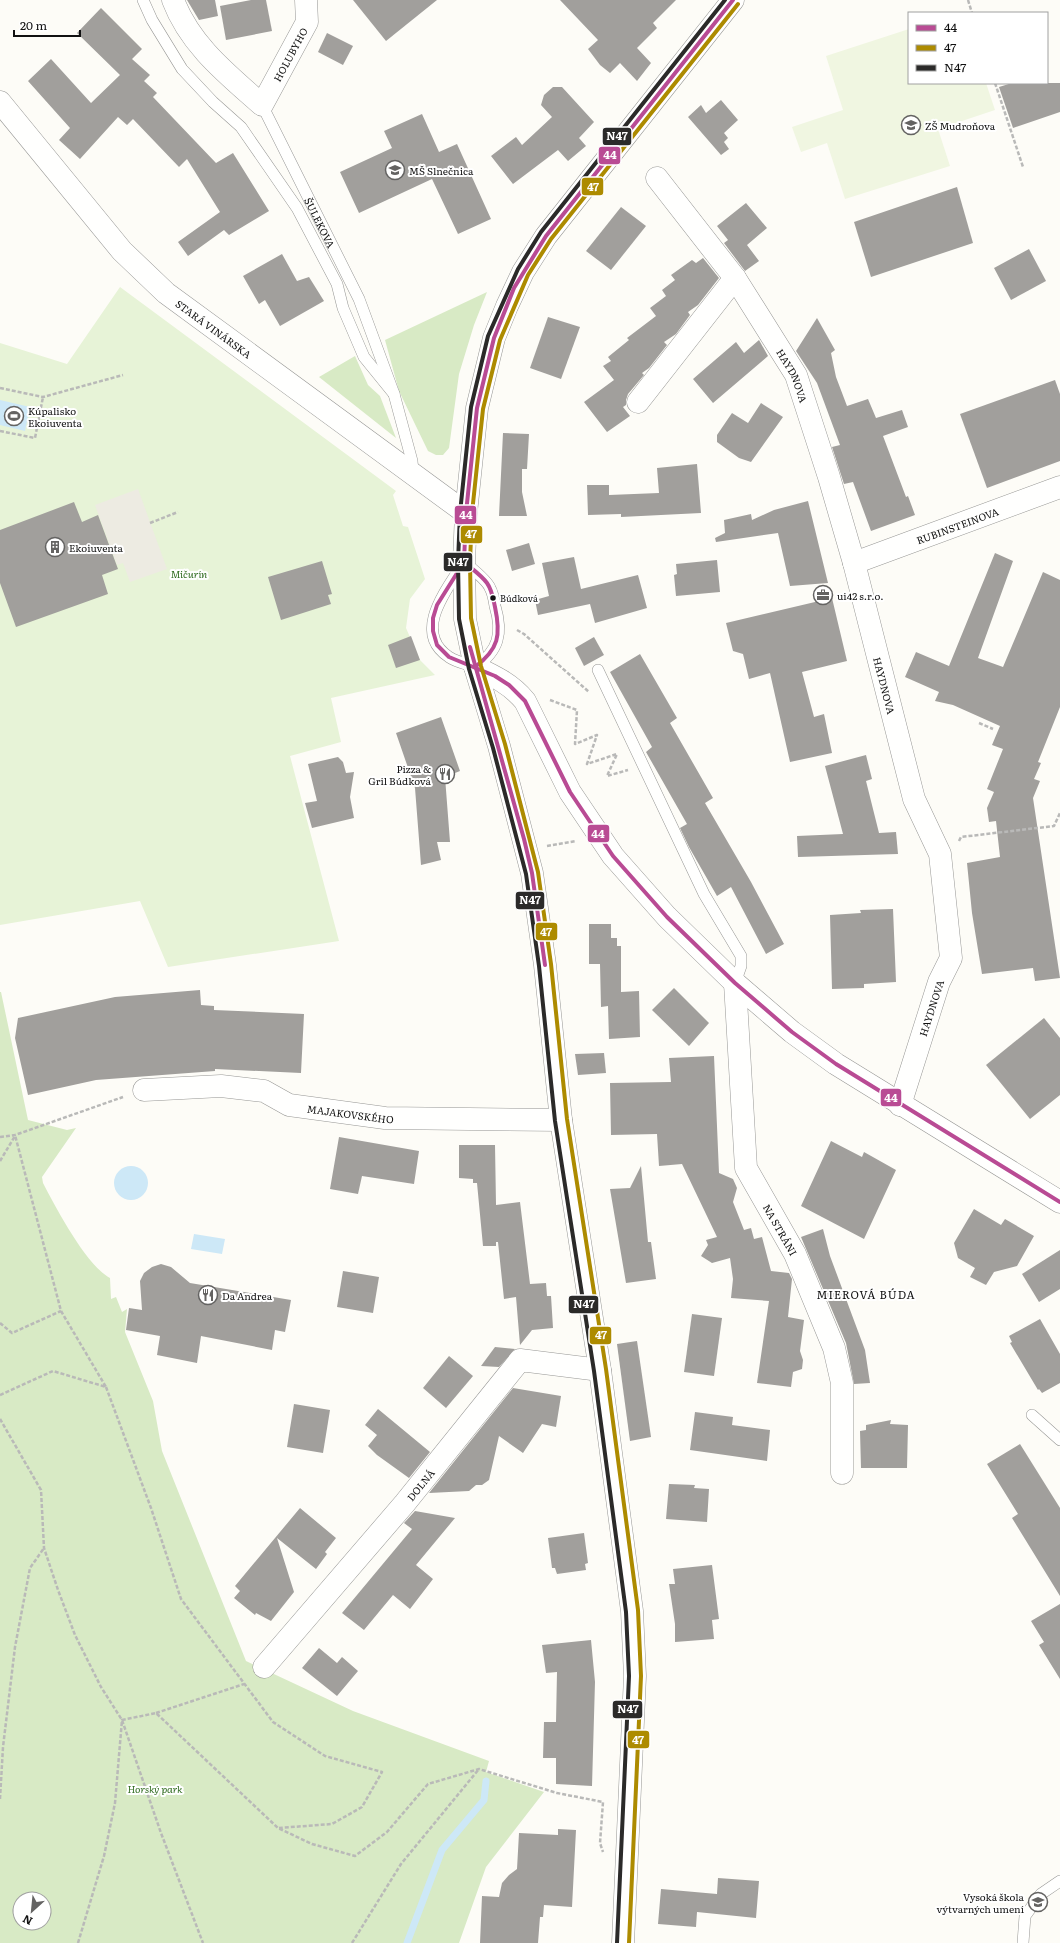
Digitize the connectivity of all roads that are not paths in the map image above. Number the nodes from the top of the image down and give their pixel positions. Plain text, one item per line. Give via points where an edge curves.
1 (143, 0) edge
2 (172, 0) edge
3 (306, 0) edge
4 (733, 0) edge
5 (0, 102) edge
6 (262, 105) junction
7 (657, 178) dead end
8 (735, 278) junction
9 (394, 394) junction
10 (638, 402) dead end
11 (413, 475) junction
12 (1060, 486) edge
13 (466, 513) junction
14 (464, 562) junction
15 (854, 563) junction
16 (475, 667) junction
17 (598, 670) dead end
18 (735, 983) junction
19 (144, 1090) road end
20 (900, 1105) junction
21 (561, 1120) junction
22 (1060, 1202) edge
23 (600, 1370) junction
24 (1032, 1415) dead end
25 (1060, 1440) edge
26 (842, 1473) dead end
27 (264, 1667) road end
28 (1060, 1880) edge
29 (623, 1943) edge
30 (1023, 1943) edge

1 - 9 lane via 152,20 182,69 241,127 297,208 336,284 364,357
2 - 6 street, ŠULEKOVA via 187,29 204,52
3 - 6 street, HOLUBYHO via 306,22
4 - 13 street via 546,236 523,272 494,338 481,388 472,445
5 - 11 street, STARÁ VINÁRSKA via 122,251 149,279
6 - 9 lane, ŠULEKOVA via 359,300
7 - 8 street, HAYDNOVA
8 - 10 street
8 - 15 street, HAYDNOVA via 796,375
9 - 11 lane, ŠULEKOVA via 412,461
11 - 13 street, STARÁ VINÁRSKA
12 - 15 street, RUBINSTEINOVA
13 - 14 street
14 - 16 street via 465,620
14 - 16 lane via 490,587 498,615 499,633 494,649 487,659
14 - 16 lane via 437,605 433,618 433,632 436,645 449,657
15 - 20 street, HAYDNOVA via 914,799 940,854 951,958 939,982
16 - 18 street via 510,684 525,701 570,792 613,856 667,917
16 - 21 street via 499,746 532,873 545,965
17 - 18 lane via 679,844 704,894 741,956 741,966
18 - 20 street via 792,1032
18 - 26 street, NA STRÁNI via 746,1168 795,1254 834,1348 842,1382
19 - 21 street, MAJAKOVSKÉHO via 221,1086 264,1091 289,1105 385,1118
20 - 22 street
21 - 23 street
23 - 27 street, DOLNÁ via 520,1360 405,1503
23 - 29 street via 634,1632 635,1676
24 - 25 lane
28 - 30 lane via 1041,1894 1025,1916

